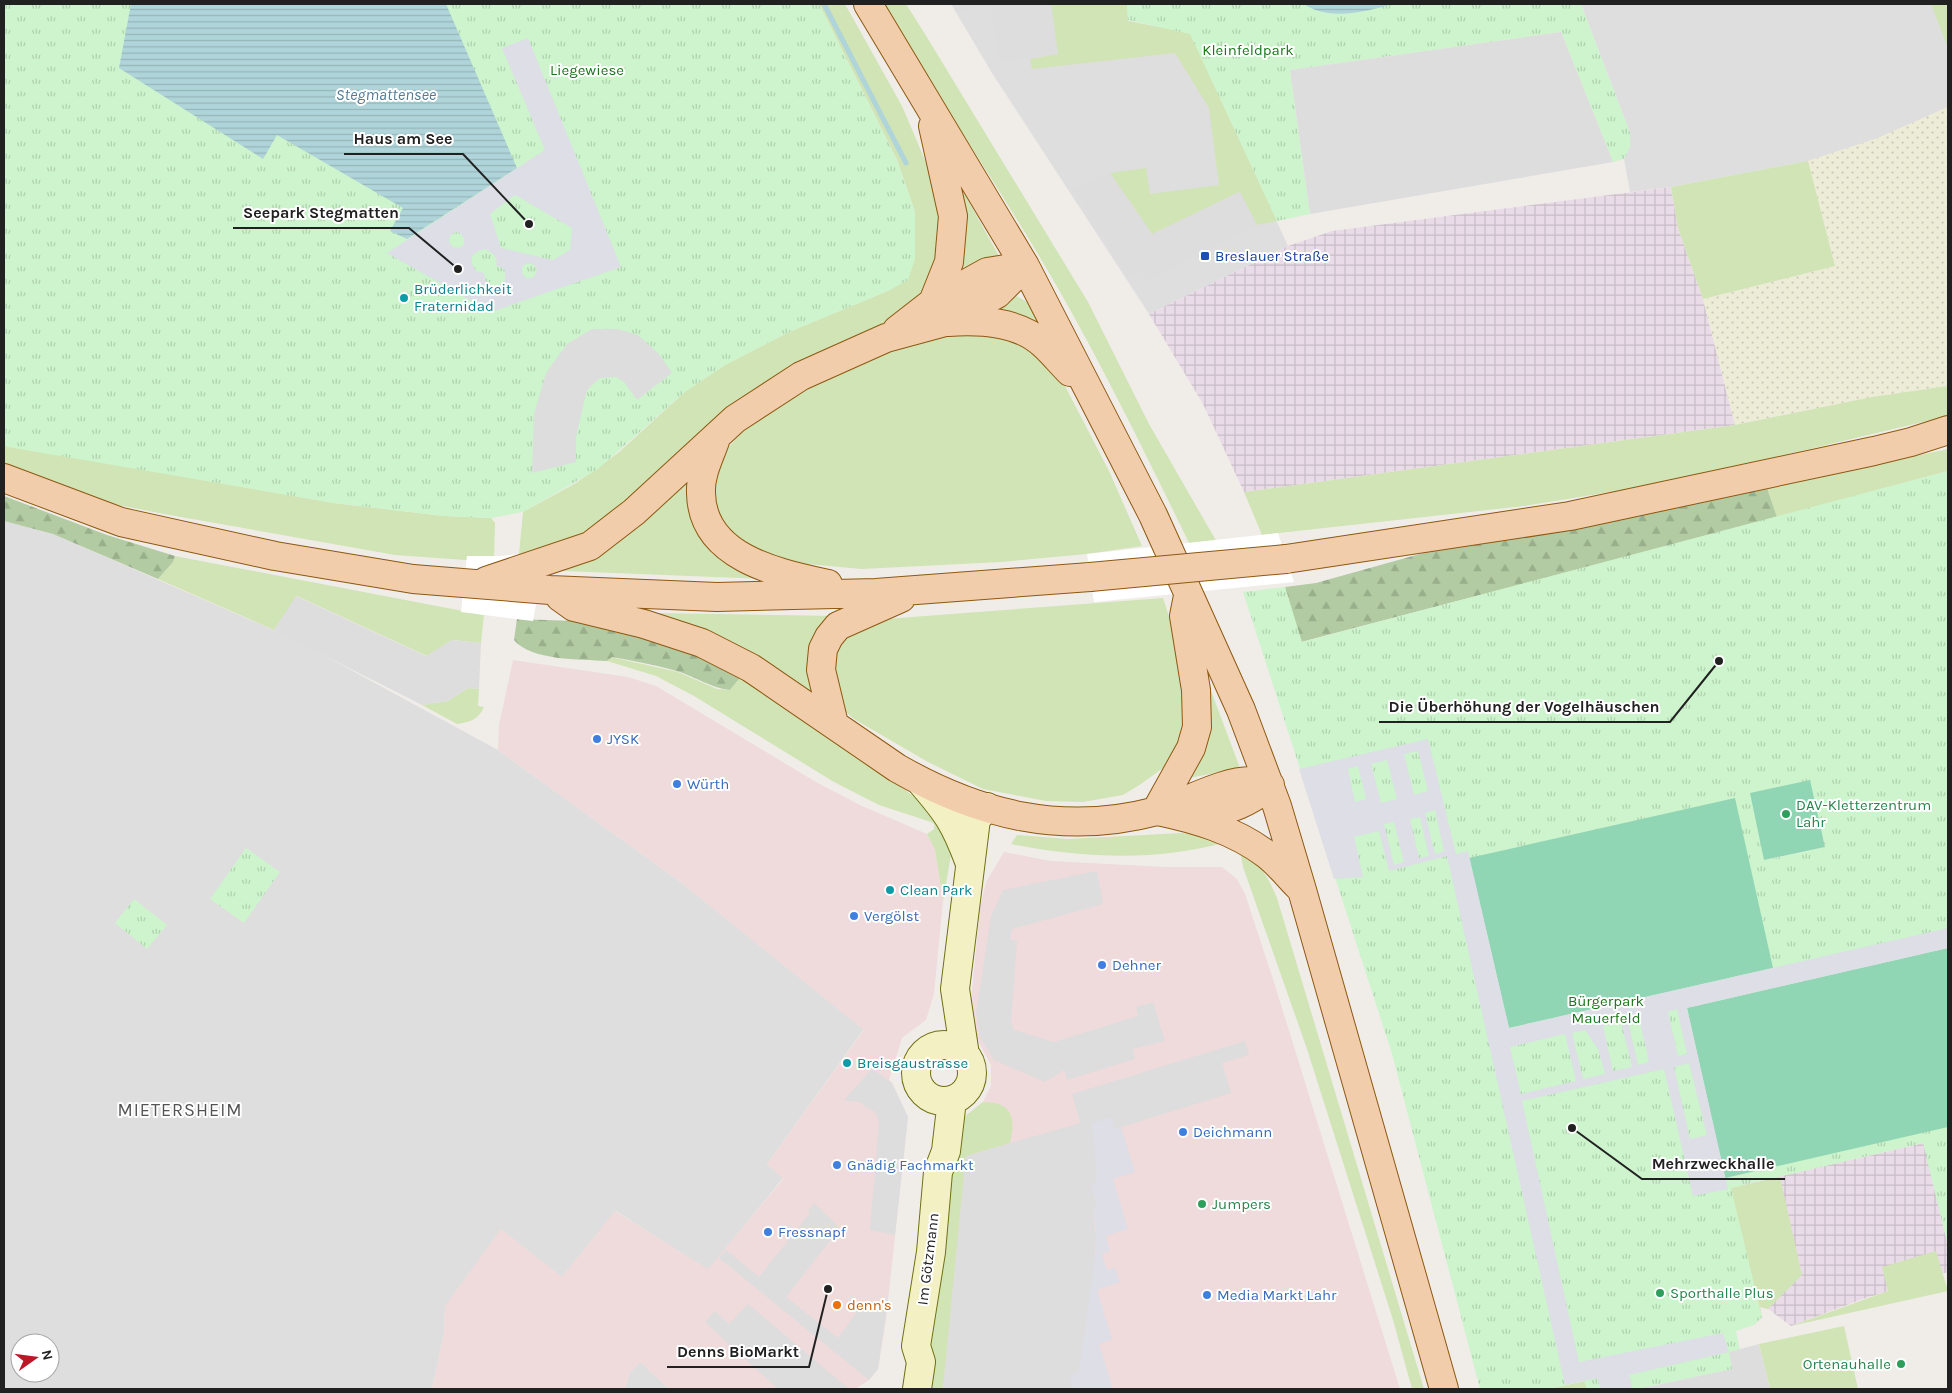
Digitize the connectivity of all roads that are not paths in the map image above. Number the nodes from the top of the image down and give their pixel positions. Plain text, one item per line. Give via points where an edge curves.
1 (868, 4) edge
2 (928, 103) junction
3 (1025, 266) junction
4 (939, 312) junction
5 (1093, 397) junction
6 (1948, 430) edge
7 (717, 438) junction
8 (1948, 438) edge
9 (1912, 442) junction
10 (4, 478) edge
11 (543, 581) junction
12 (916, 591) junction
13 (1188, 592) junction
14 (876, 593) junction
15 (834, 724) junction
16 (921, 782) junction
17 (1270, 785) junction
18 (987, 807) junction
19 (1156, 811) junction
20 (1195, 818) junction
21 (969, 873) junction
22 (1302, 890) junction
23 (955, 989) junction
24 (930, 1049) junction
25 (965, 1055) junction
26 (941, 1098) junction
27 (916, 1346) junction
28 (897, 1389) edge
29 (917, 1389) edge
30 (1444, 1389) edge

1 - 2 main road
2 - 3 main road
2 - 4 main road via 953,216 949,262
3 - 4 main road via 997,294
3 - 5 main road
4 - 5 main road via 1008,326 1042,343
4 - 7 main road via 801,376 735,419
5 - 13 main road
6 - 9 main road
7 - 11 main road via 634,512
7 - 14 main road via 703,473 701,493 706,520 724,544 752,562 785,575
8 - 9 main road
9 - 12 main road, bridge via 1570,516 1286,559
10 - 11 main road via 121,522 275,556 413,579 469,584
11 - 14 main road via 717,597
11 - 15 main road via 574,607 644,624 702,643 751,668
12 - 14 main road
12 - 15 main road via 838,626 829,637 823,649 821,670
13 - 17 main road via 1241,710
13 - 19 main road via 1184,616 1196,690 1197,727 1191,748
15 - 16 main road
16 - 18 main road
16 - 21 street via 948,812 957,828
17 - 19 main road via 1251,781 1226,786
17 - 20 main road via 1255,798 1236,807
17 - 22 main road
18 - 19 main road via 1040,820 1059,821 1096,821
18 - 21 street via 976,819
19 - 20 main road
20 - 22 main road via 1266,854
21 - 23 street
22 - 30 main road
23 - 24 street
23 - 25 street
24 - 25 street via 952,1046
24 - 26 street via 920,1059 916,1075 918,1084
25 - 26 street via 972,1070 969,1085 965,1091
26 - 27 street, Im Götzmann via 929,1147 938,1172 931,1252
27 - 28 street, Im Götzmann via 908,1356
27 - 29 street, Im Götzmann via 921,1362

